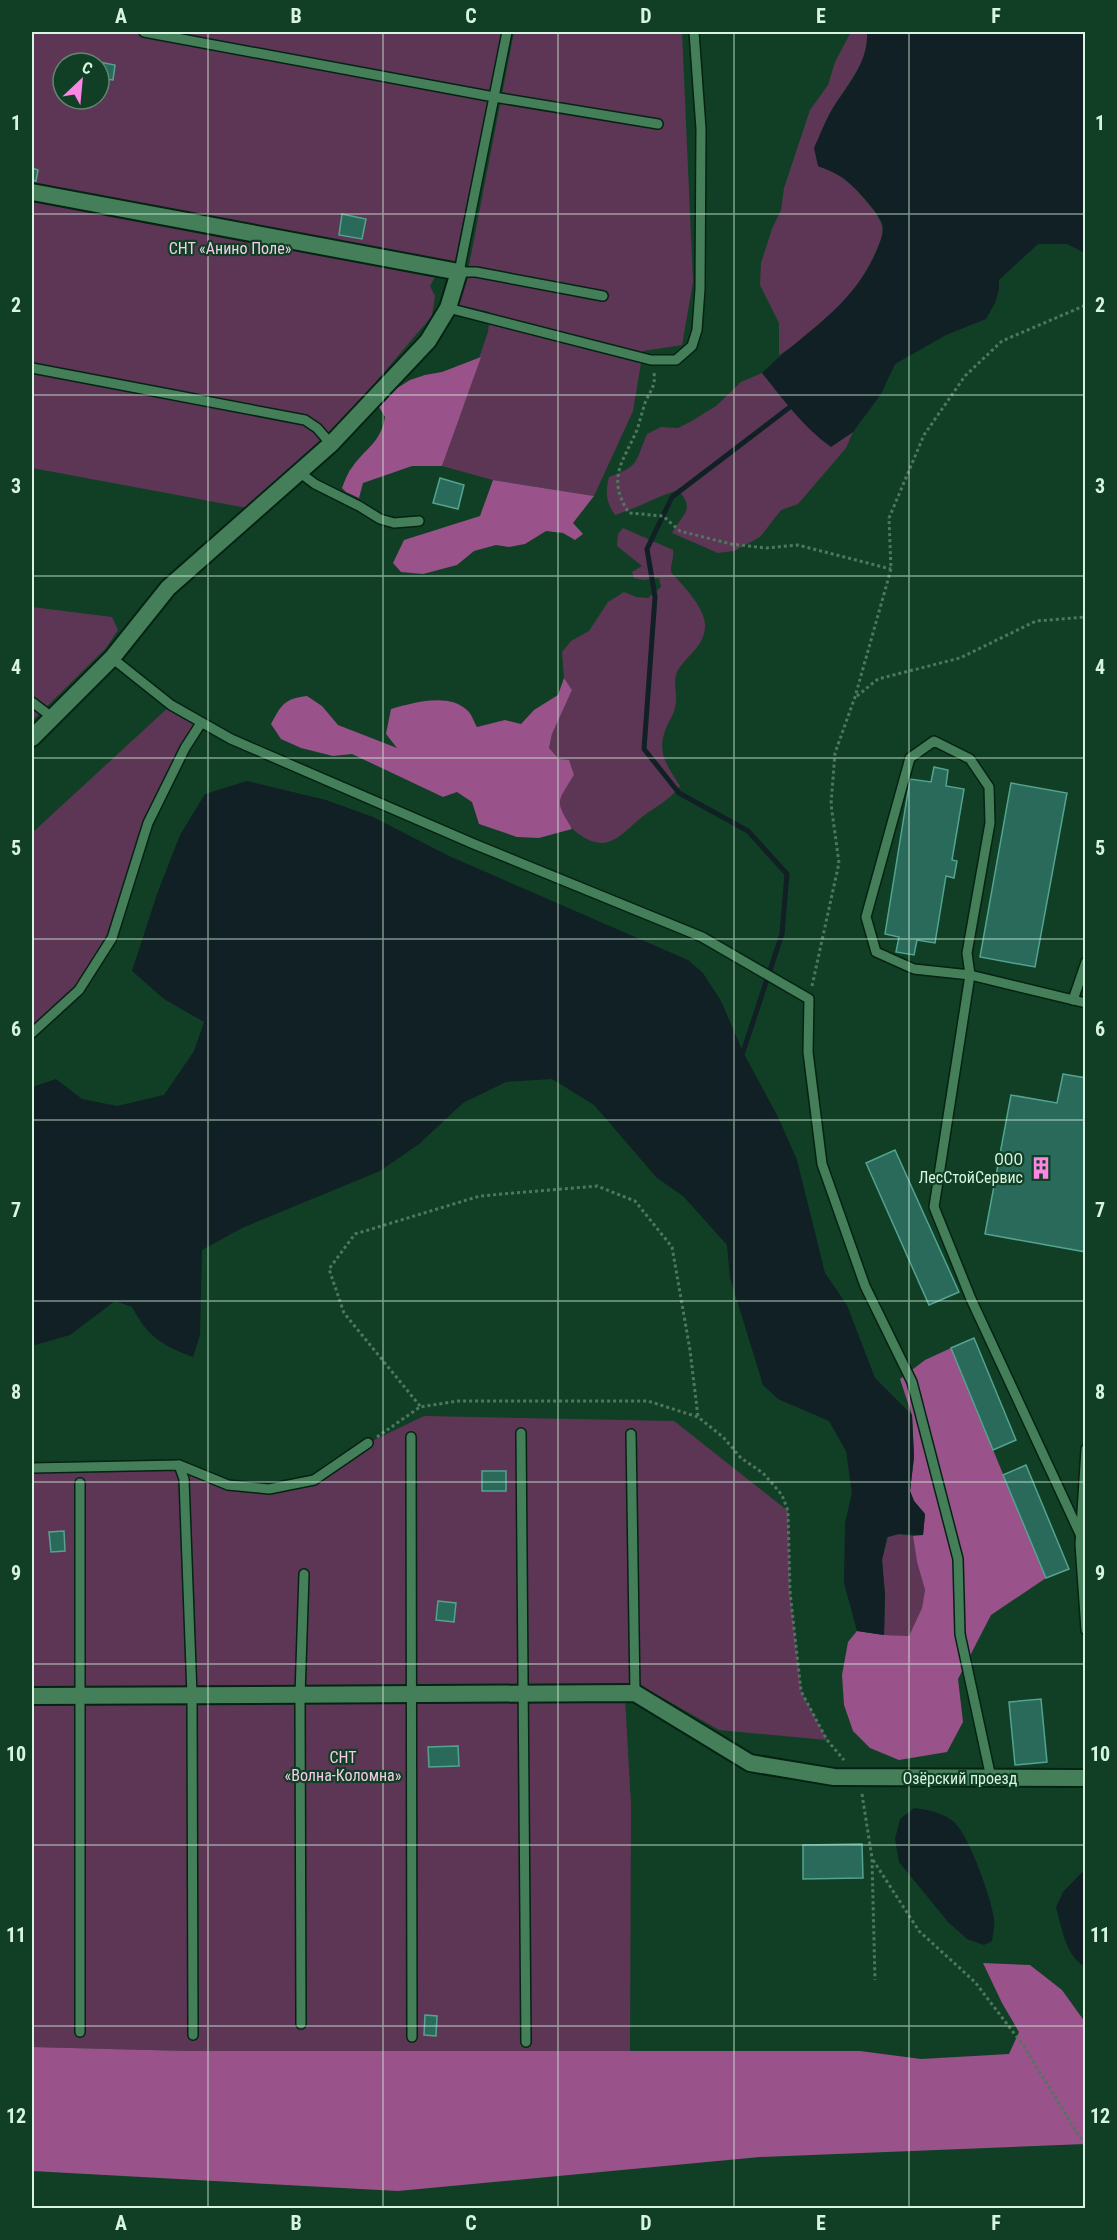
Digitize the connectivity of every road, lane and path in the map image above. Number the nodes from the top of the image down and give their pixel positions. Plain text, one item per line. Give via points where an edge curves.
1 (144, 32) edge
2 (507, 32) edge
3 (694, 32) edge
4 (494, 97) junction
5 (658, 124) dead end
6 (32, 192) edge
7 (459, 272) junction
8 (603, 296) dead end
9 (1086, 305) edge
10 (448, 308) junction
11 (651, 360) junction
12 (32, 368) edge
13 (331, 444) junction
14 (299, 472) junction
15 (419, 521) dead end
16 (891, 569) junction
17 (1086, 617) edge
18 (112, 658) junction
19 (855, 697) junction
20 (32, 702) edge
21 (52, 717) junction
22 (201, 723) junction
23 (32, 738) edge
24 (1086, 962) edge
25 (970, 975) junction
26 (809, 999) junction
27 (1073, 1000) junction
28 (1086, 1003) edge
29 (32, 1033) edge
30 (420, 1407) junction
31 (698, 1417) junction
32 (521, 1433) dead end
33 (631, 1434) dead end
34 (411, 1437) dead end
35 (368, 1443) joint
36 (1086, 1449) edge
37 (179, 1465) junction
38 (32, 1468) edge
39 (80, 1483) dead end
40 (1081, 1536) junction
41 (304, 1574) dead end
42 (1086, 1630) edge
43 (523, 1693) junction
44 (634, 1693) junction
45 (412, 1694) junction
46 (192, 1695) junction
47 (300, 1695) junction
48 (32, 1696) edge
49 (80, 1696) junction
50 (859, 1777) junction
51 (991, 1778) junction
52 (1086, 1779) edge
53 (872, 1858) junction
54 (875, 1980) dead end
55 (301, 2024) dead end
56 (80, 2032) dead end
57 (193, 2036) dead end
58 (412, 2037) dead end
59 (526, 2042) dead end
60 (1086, 2147) edge

1 - 4 lane
2 - 4 lane
3 - 11 lane via 701,129 697,330 692,346 676,360
4 - 5 lane
4 - 7 lane
6 - 7 street
7 - 8 lane
7 - 10 street
9 - 16 path via 1002,341 965,376 924,435 889,518
10 - 11 lane
10 - 13 street via 428,342
11 - 16 path via 656,384 618,470 620,499 629,513 663,516 680,531 731,544 766,548 798,544
12 - 13 lane via 305,420
13 - 14 street
14 - 15 lane via 380,519 394,523
14 - 18 street via 168,588
16 - 19 path
17 - 19 path via 1036,621 960,658 879,679
18 - 21 street
18 - 22 lane via 171,705
19 - 26 path via 835,753 831,804 839,863
20 - 21 lane
21 - 23 street
22 - 26 lane via 474,844 702,937
22 - 29 lane via 148,824 112,938 79,990
24 - 27 lane
25 - 25 lane via 914,969 876,952 866,917 910,758 934,741 970,759 989,787 990,823 967,953
25 - 27 lane
25 - 40 lane via 934,1207 971,1299
26 - 51 lane via 808,1052 822,1164 865,1286 912,1382 958,1560 960,1634
27 - 28 lane
30 - 31 path via 458,1401 648,1401
30 - 31 path via 344,1313 328,1269 355,1234 480,1196 597,1186 635,1201 672,1247
30 - 35 path
31 - 50 path via 763,1473 782,1495 788,1511 790,1592 801,1691 827,1740
32 - 43 lane
33 - 44 lane
34 - 45 lane
35 - 37 lane via 314,1480 269,1489 228,1485
36 - 40 lane
37 - 38 lane
37 - 46 lane via 184,1479
39 - 49 lane
40 - 42 lane
41 - 47 lane
43 - 44 street
43 - 45 street
43 - 59 lane
44 - 50 street, Озёрский проезд via 750,1763 834,1777
45 - 47 street
45 - 58 lane
46 - 47 street
46 - 49 street
46 - 57 lane
47 - 55 lane
48 - 49 street
49 - 56 lane
50 - 51 street, Озёрский проезд
50 - 53 path
51 - 52 street, Озёрский проезд
53 - 54 path
53 - 60 path via 919,1931 975,1982 1023,2045

